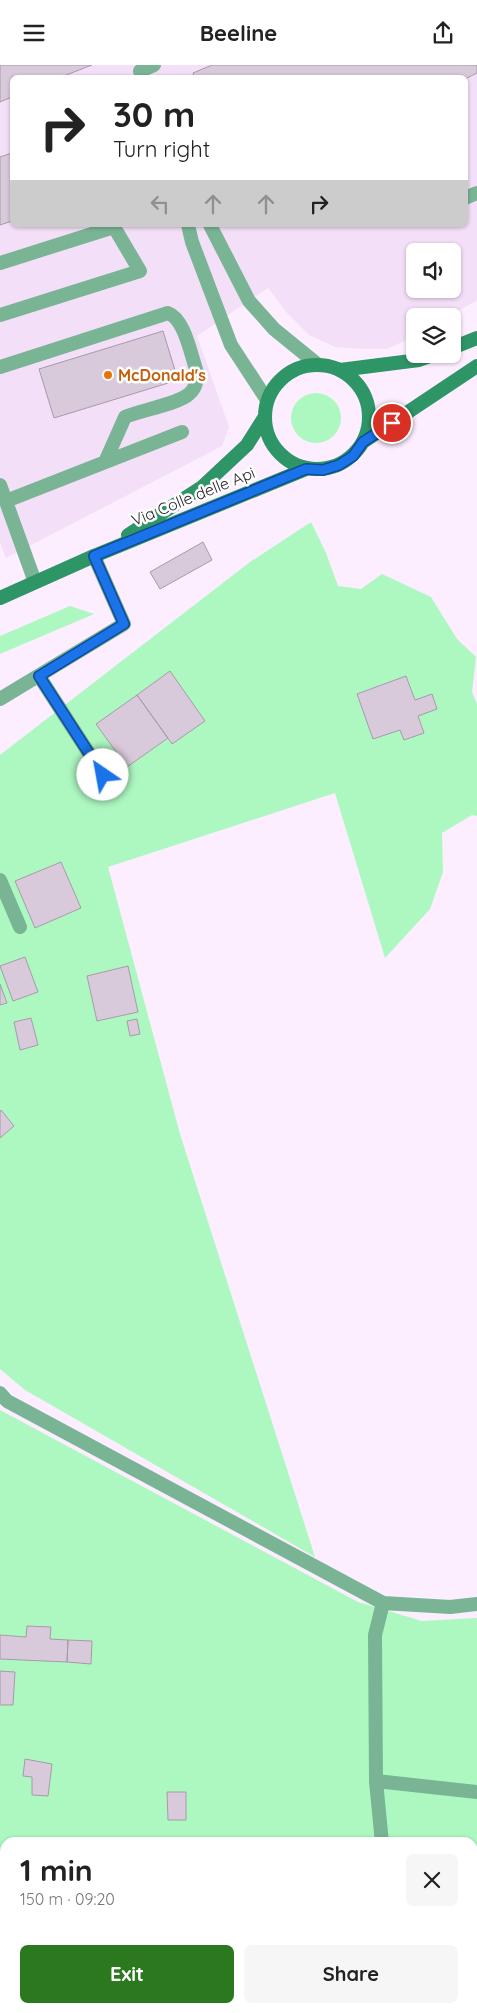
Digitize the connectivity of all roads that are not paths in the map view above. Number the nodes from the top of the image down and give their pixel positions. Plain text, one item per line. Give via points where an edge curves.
1 (154, 65) edge
2 (141, 75) edge
3 (188, 227) edge
4 (211, 227) edge
5 (0, 263) edge
6 (0, 315) edge
7 (477, 338) edge
8 (461, 344) edge
9 (406, 362) edge
10 (317, 364) junction
11 (477, 366) edge
12 (0, 367) edge
13 (340, 370) junction
14 (267, 400) junction
15 (264, 418) junction
16 (182, 432) dead end
17 (363, 442) junction
18 (105, 462) junction
19 (306, 469) junction
20 (0, 485) edge
21 (6, 501) junction
22 (94, 556) junction
23 (35, 582) junction
24 (1, 595) edge
25 (39, 676) junction
26 (0, 699) edge
27 (103, 775) dead end
28 (0, 880) edge
29 (20, 927) dead end
30 (0, 1393) edge
31 (383, 1603) junction
32 (477, 1604) edge
33 (376, 1781) junction
34 (477, 1792) edge
35 (381, 1837) edge

1 - 2 street via 140,71
3 - 14 street via 231,345
4 - 10 street via 249,301 274,329
5 - 6 street via 114,227 140,271
7 - 8 main road
9 - 13 main road
10 - 13 main road
10 - 14 main road via 295,369 278,381
11 - 17 main road
12 - 18 street via 168,313 174,315 181,324 197,372 194,388 183,398 125,417
13 - 17 main road via 357,383 367,401 369,422
14 - 15 main road
15 - 19 main road via 270,441 285,459
15 - 22 main road, Via Colle delle Api via 247,445 202,487
16 - 18 street
17 - 19 main road via 353,456 339,465 323,470
18 - 21 street
19 - 22 main road, Via Colle delle Api
20 - 21 street
21 - 23 street
22 - 23 main road, Via Colle delle Api
22 - 25 street via 124,624
23 - 24 main road, Via Colle delle Api
25 - 26 street
25 - 27 street
28 - 29 street
30 - 31 street via 7,1401
31 - 32 street via 450,1607
31 - 33 street via 375,1635
33 - 34 street
33 - 35 street

